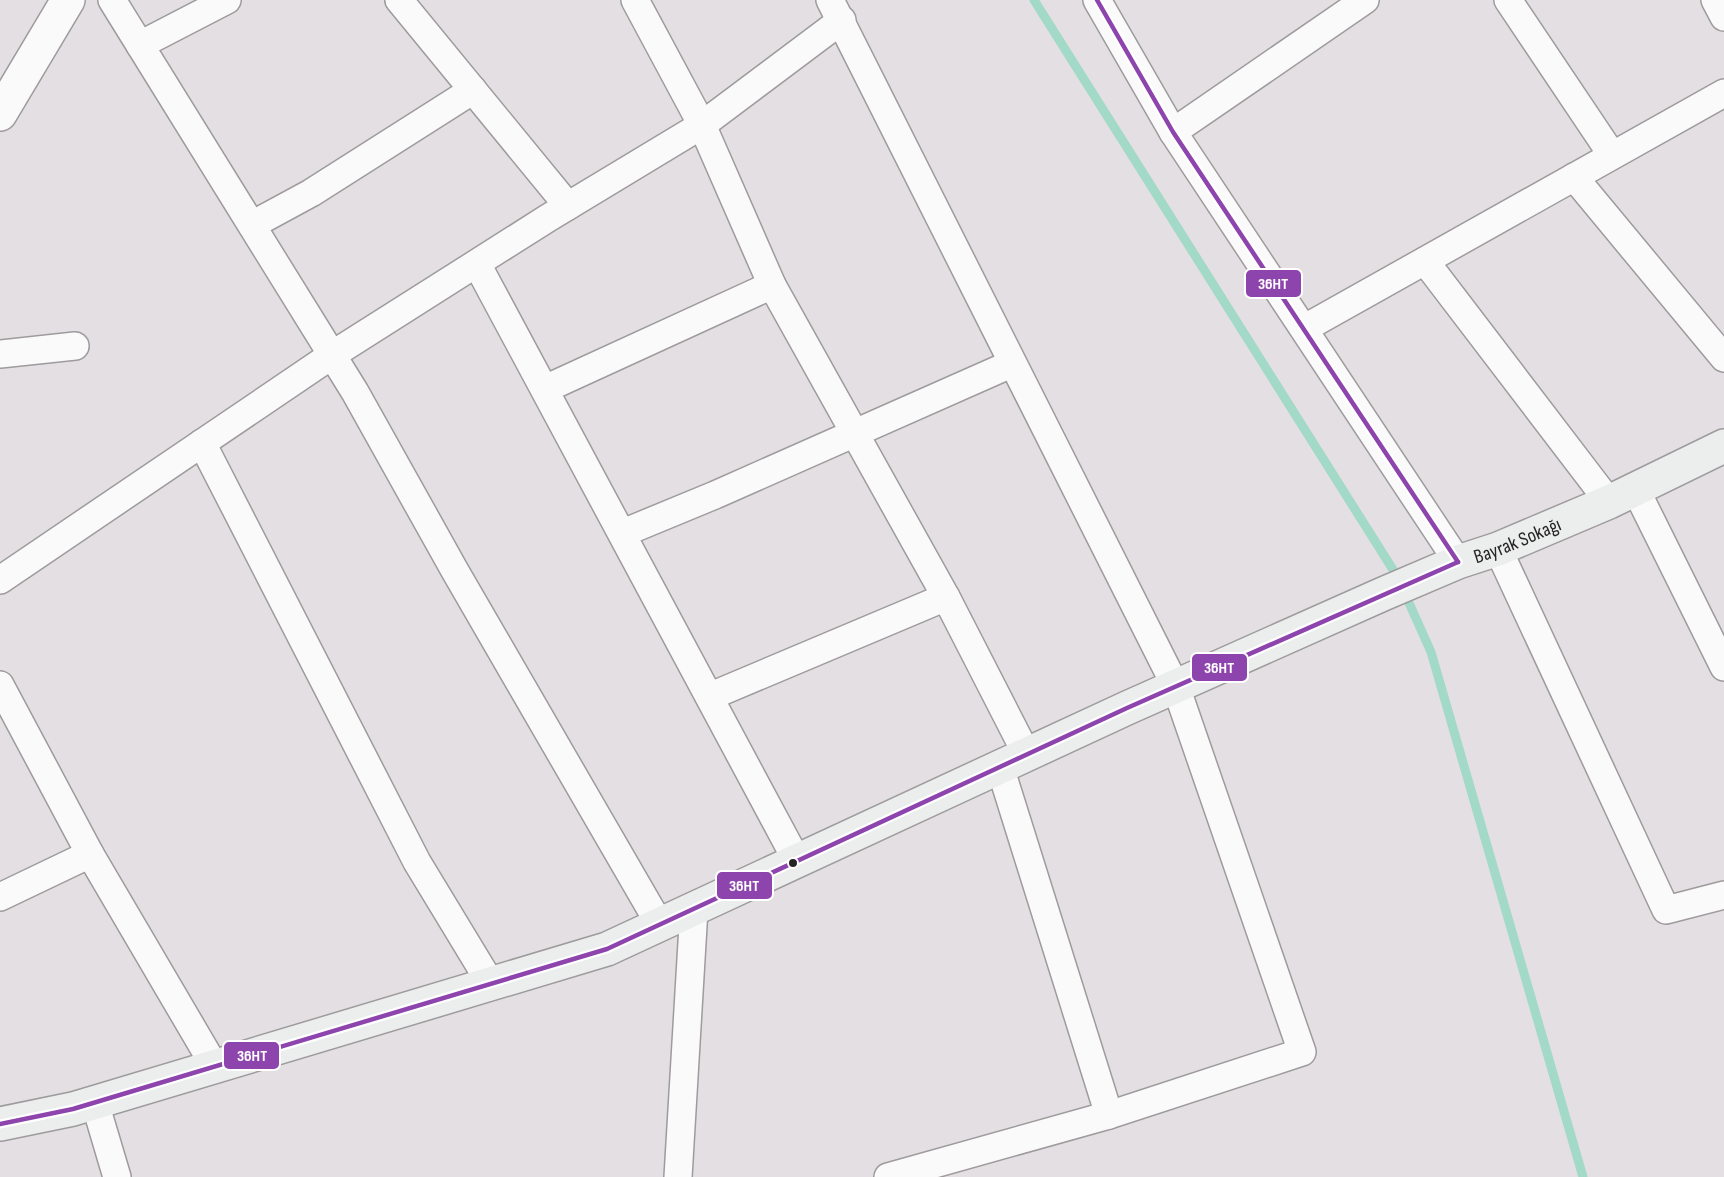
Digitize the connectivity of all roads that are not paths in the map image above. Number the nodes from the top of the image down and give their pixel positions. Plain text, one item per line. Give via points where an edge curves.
1 (68, 0) edge
2 (112, 0) edge
3 (227, 0) edge
4 (399, 0) edge
5 (635, 0) edge
6 (1097, 0) edge
7 (1365, 0) edge
8 (1508, 0) edge
9 (1715, 0) edge
10 (836, 10) edge
11 (1724, 17) edge
12 (140, 45) junction
13 (473, 90) junction
14 (1724, 93) edge
15 (2, 109) edge
16 (702, 125) junction
17 (1173, 132) junction
18 (1612, 155) junction
19 (1574, 177) junction
20 (568, 206) junction
21 (252, 225) junction
22 (1425, 261) junction
23 (477, 264) junction
24 (772, 285) junction
25 (1305, 328) junction
26 (75, 346) dead end
27 (0, 354) edge
28 (332, 355) junction
29 (1724, 358) edge
30 (1011, 364) junction
31 (545, 389) junction
32 (855, 433) junction
33 (202, 443) junction
34 (1724, 446) edge
35 (1622, 495) junction
36 (622, 533) junction
37 (1498, 549) junction
38 (1458, 562) junction
39 (0, 580) edge
40 (946, 597) junction
41 (1724, 667) edge
42 (0, 685) edge
43 (1176, 687) junction
44 (711, 696) junction
45 (1013, 761) junction
46 (90, 854) junction
47 (797, 861) junction
48 (1724, 895) edge
49 (0, 897) edge
50 (694, 909) junction
51 (660, 925) junction
52 (491, 984) junction
53 (215, 1067) junction
54 (95, 1102) junction
55 (1109, 1115) junction
56 (0, 1124) edge
57 (117, 1177) edge
58 (678, 1177) edge
59 (888, 1177) edge

1 - 15 street
2 - 12 street
3 - 12 street
4 - 13 street
5 - 16 street
6 - 17 street
7 - 17 street
8 - 18 street
9 - 11 street
10 - 16 street
10 - 30 street
12 - 21 street
13 - 20 street
13 - 21 street via 311,193
14 - 18 street
16 - 20 street
16 - 24 street
17 - 25 street
18 - 19 street
19 - 22 street
19 - 29 street
20 - 23 street
21 - 28 street
22 - 25 street
22 - 35 street
23 - 28 street
23 - 31 street
24 - 31 street
24 - 32 street
25 - 38 street
26 - 27 street
28 - 33 street
28 - 51 street
30 - 32 street
30 - 43 street
31 - 36 street
32 - 36 street
32 - 40 street
33 - 39 street
33 - 52 street via 417,862
34 - 35 main road, Bayrak Sokağı
35 - 37 main road, Bayrak Sokağı
35 - 41 street
36 - 44 street
37 - 38 main road, Bayrak Sokağı
37 - 48 street via 1666,910
38 - 43 main road, Bayrak Sokağı
40 - 44 street
40 - 45 street
42 - 46 street
43 - 45 main road, Bayrak Sokağı
43 - 55 street via 1302,1052
44 - 47 street
45 - 47 main road, Bayrak Sokağı
45 - 55 street
46 - 49 street
46 - 53 street
47 - 50 main road, Bayrak Sokağı
50 - 51 main road, Bayrak Sokağı
50 - 58 street
51 - 52 main road, Bayrak Sokağı via 607,949
52 - 53 main road, Bayrak Sokağı
53 - 54 main road, Bayrak Sokağı
54 - 56 main road, Bayrak Sokağı
54 - 57 street
55 - 59 street

